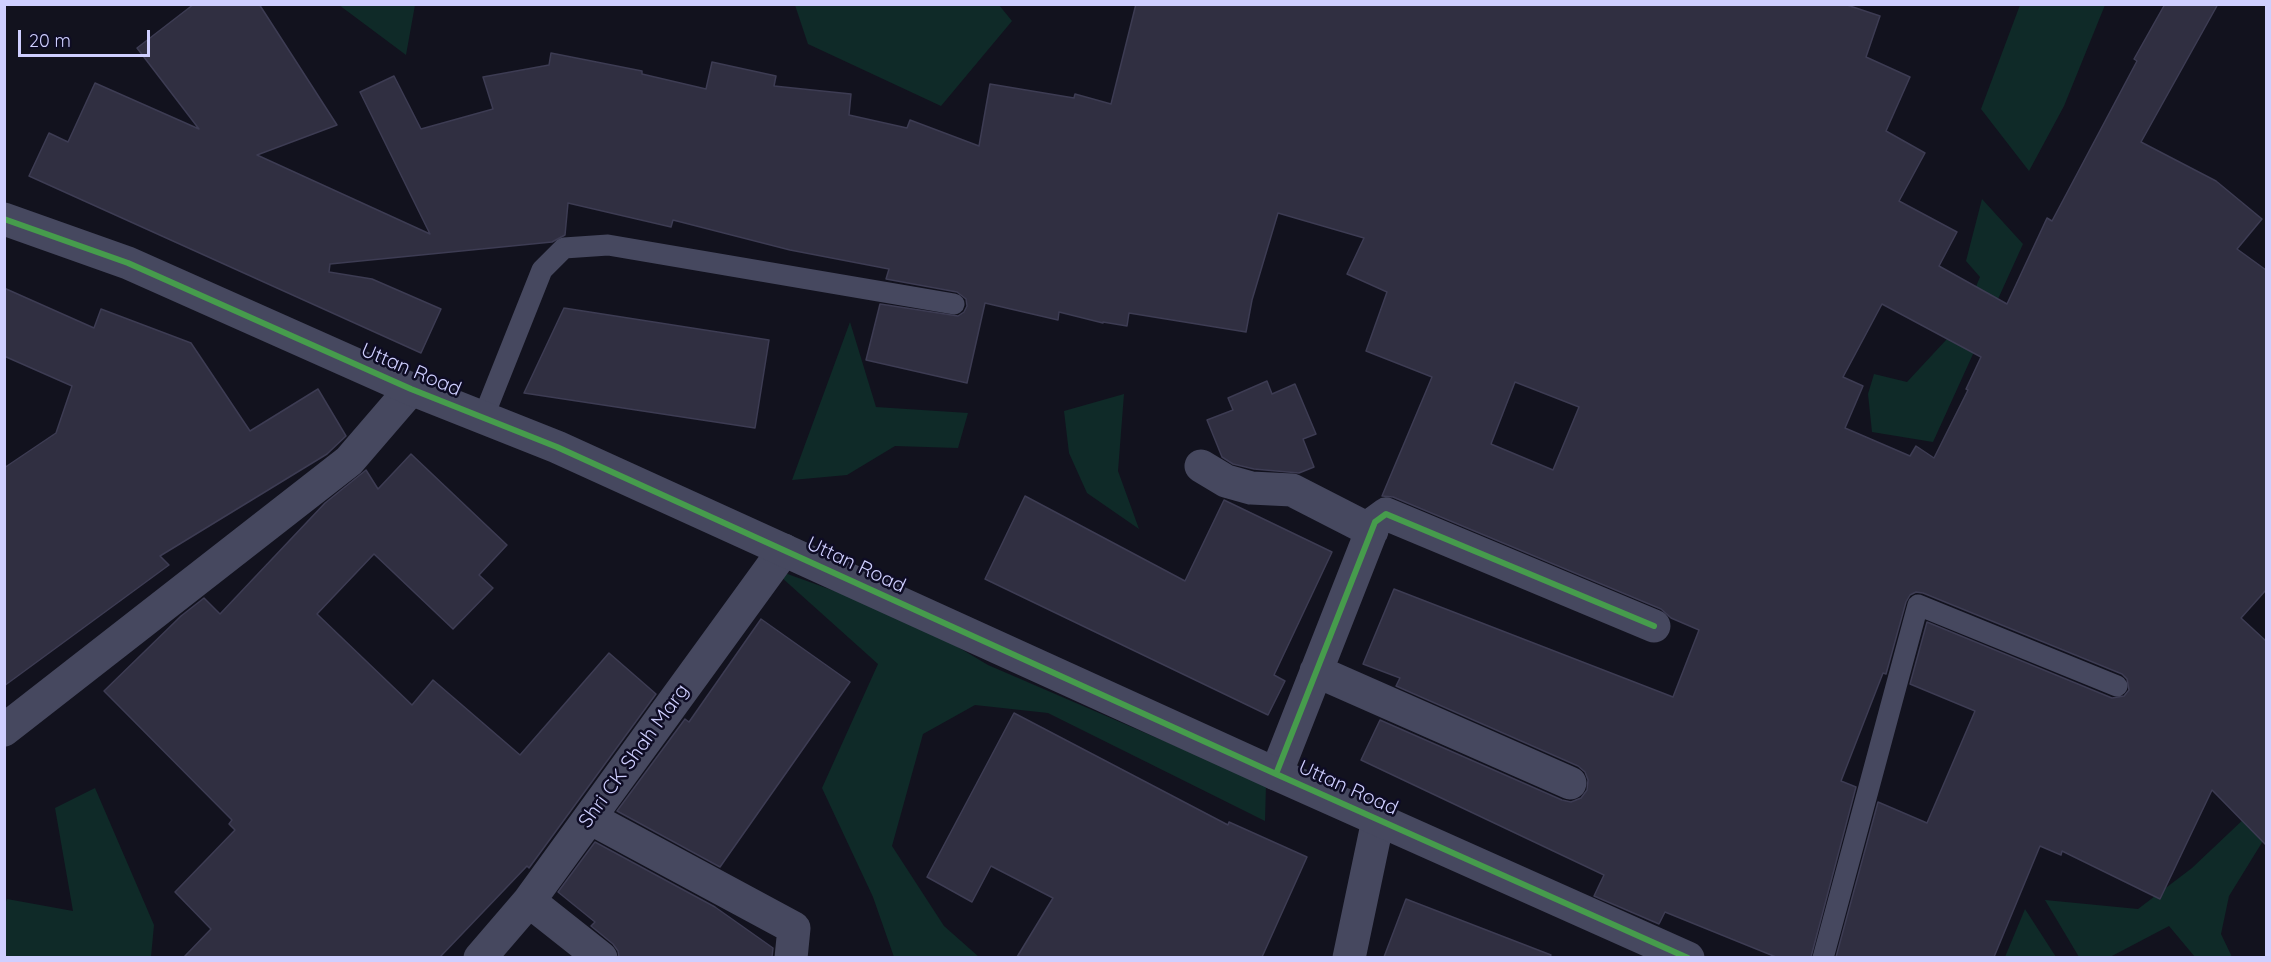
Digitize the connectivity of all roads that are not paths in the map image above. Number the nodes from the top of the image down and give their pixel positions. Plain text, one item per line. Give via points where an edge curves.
1 (4, 219) edge
2 (954, 304) dead end
3 (411, 389) junction
4 (483, 417) junction
5 (1201, 466) dead end
6 (1372, 531) junction
7 (784, 550) junction
8 (1654, 626) dead end
9 (1316, 671) junction
10 (2117, 686) dead end
11 (4, 730) edge
12 (1276, 774) junction
13 (1570, 783) dead end
14 (590, 818) junction
15 (1378, 820) junction
16 (529, 901) junction
17 (480, 957) edge
18 (601, 957) edge
19 (791, 957) edge
20 (1349, 957) edge
21 (1688, 957) edge
22 (1823, 957) edge

1 - 3 street, Uttan Road via 128,263
2 - 4 lane via 608,244 564,248 543,270
3 - 4 street, Uttan Road
3 - 11 street via 349,461
4 - 7 street, Uttan Road
5 - 6 street via 1226,481 1251,488 1292,490
6 - 8 street via 1386,514
6 - 9 street
7 - 12 street, Uttan Road
7 - 14 street, Shri CK Shah Marg
9 - 12 street
9 - 13 street
10 - 22 lane via 1918,605
12 - 15 street, Uttan Road
14 - 16 street, Shri CK Shah Marg
14 - 19 street via 794,928
15 - 20 street
15 - 21 street, Uttan Road
16 - 17 street, Shri CK Shah Marg
16 - 18 street

